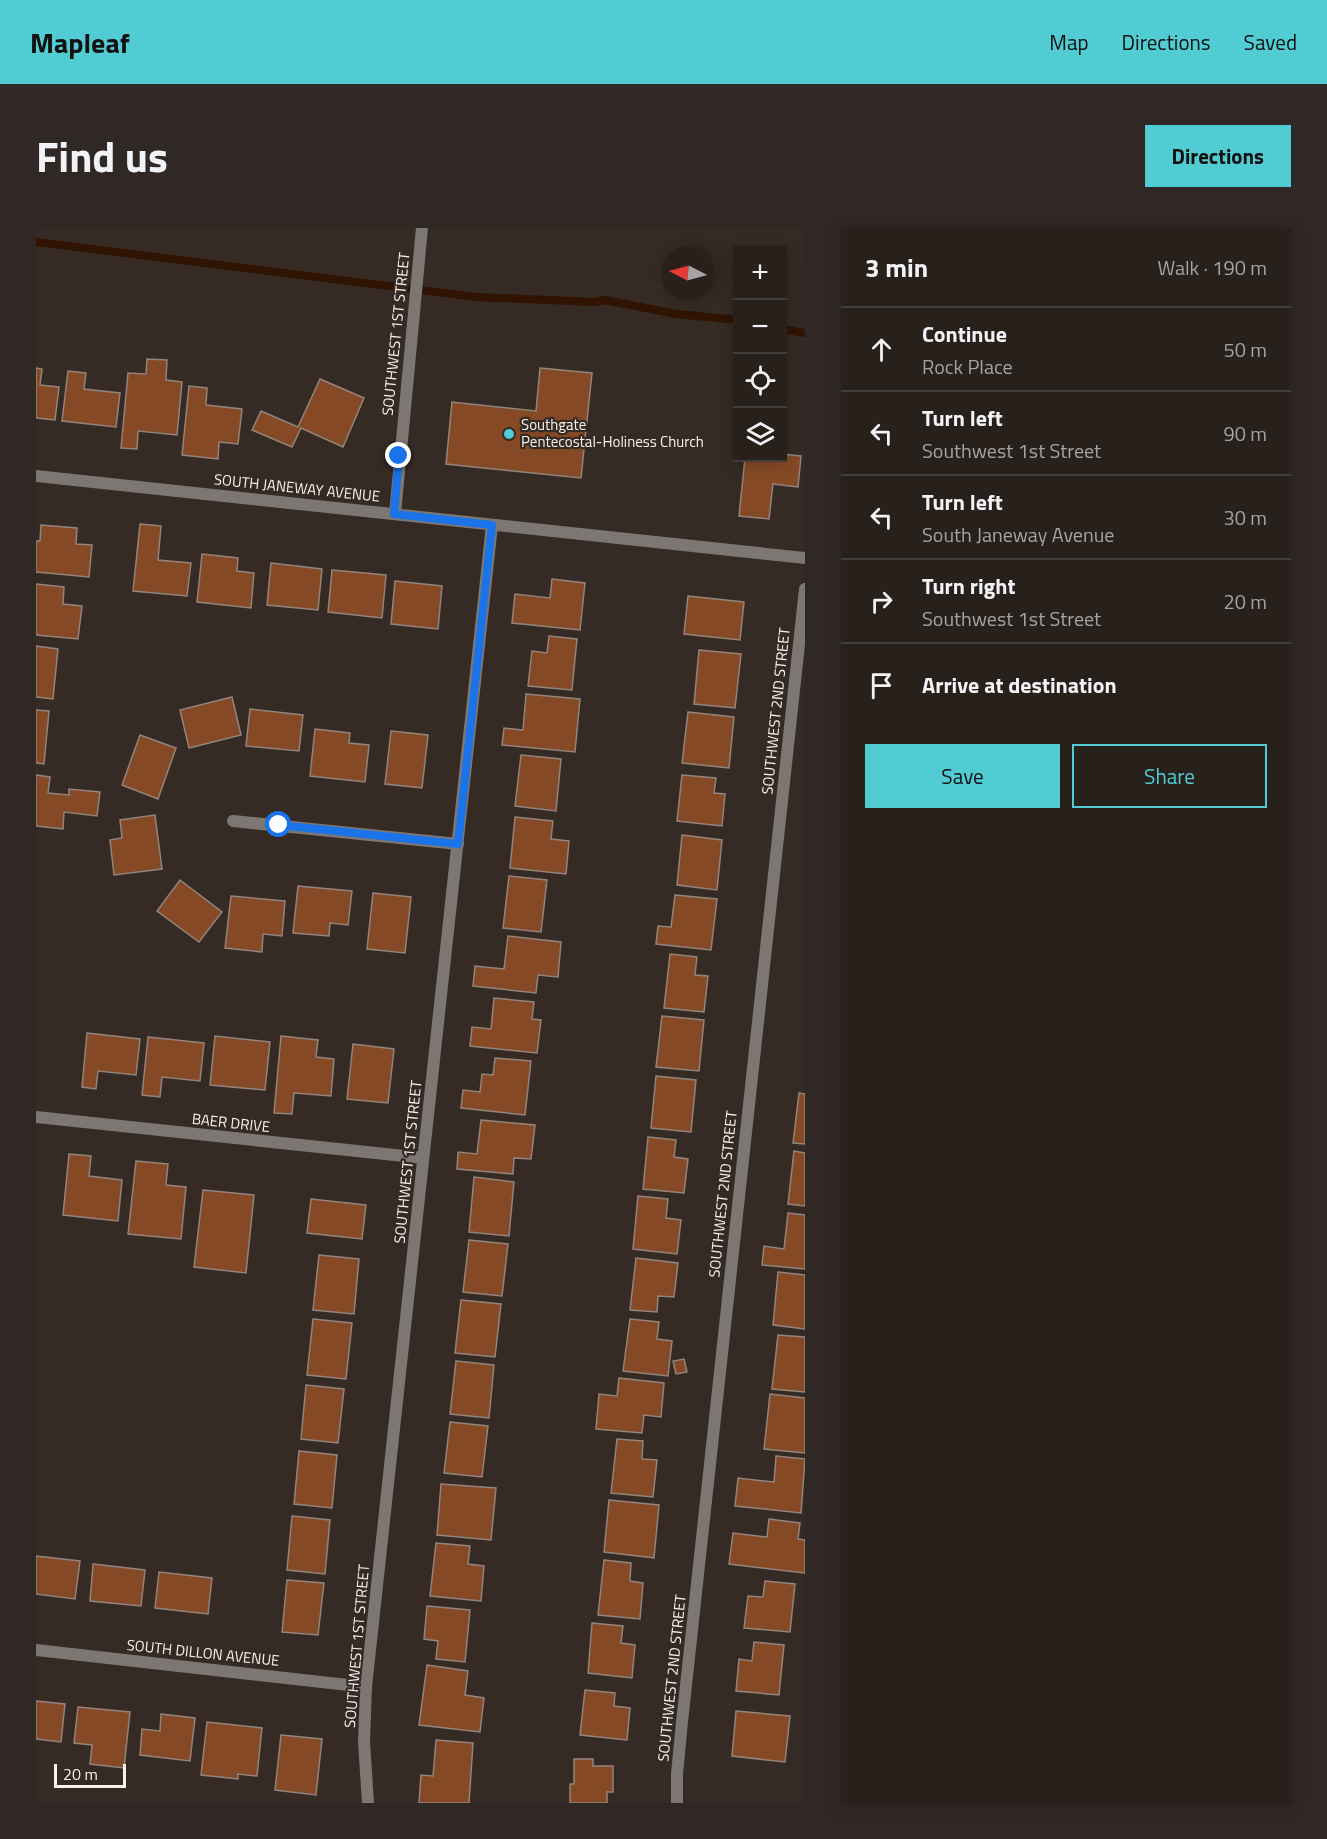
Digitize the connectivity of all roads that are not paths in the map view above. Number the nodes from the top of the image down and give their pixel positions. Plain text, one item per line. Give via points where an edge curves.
1 (422, 228) edge
2 (36, 476) edge
3 (394, 514) junction
4 (492, 525) junction
5 (805, 558) edge
6 (805, 589) edge
7 (233, 821) dead end
8 (458, 844) junction
9 (36, 1117) edge
10 (423, 1158) junction
11 (36, 1650) edge
12 (366, 1687) junction
13 (368, 1803) edge
14 (677, 1803) edge

1 - 3 street, SOUTHWEST 1ST STREET
2 - 3 street, SOUTH JANEWAY AVENUE
3 - 4 street, SOUTH JANEWAY AVENUE
4 - 5 street, SOUTH JANEWAY AVENUE
4 - 8 street, SOUTHWEST 1ST STREET
6 - 14 street, SOUTHWEST 2ND STREET via 683,1710
7 - 8 street
8 - 10 street, SOUTHWEST 1ST STREET
9 - 10 street, BAER DRIVE
10 - 12 street, SOUTHWEST 1ST STREET
11 - 12 street, SOUTH DILLON AVENUE
12 - 13 street, SOUTHWEST 1ST STREET

